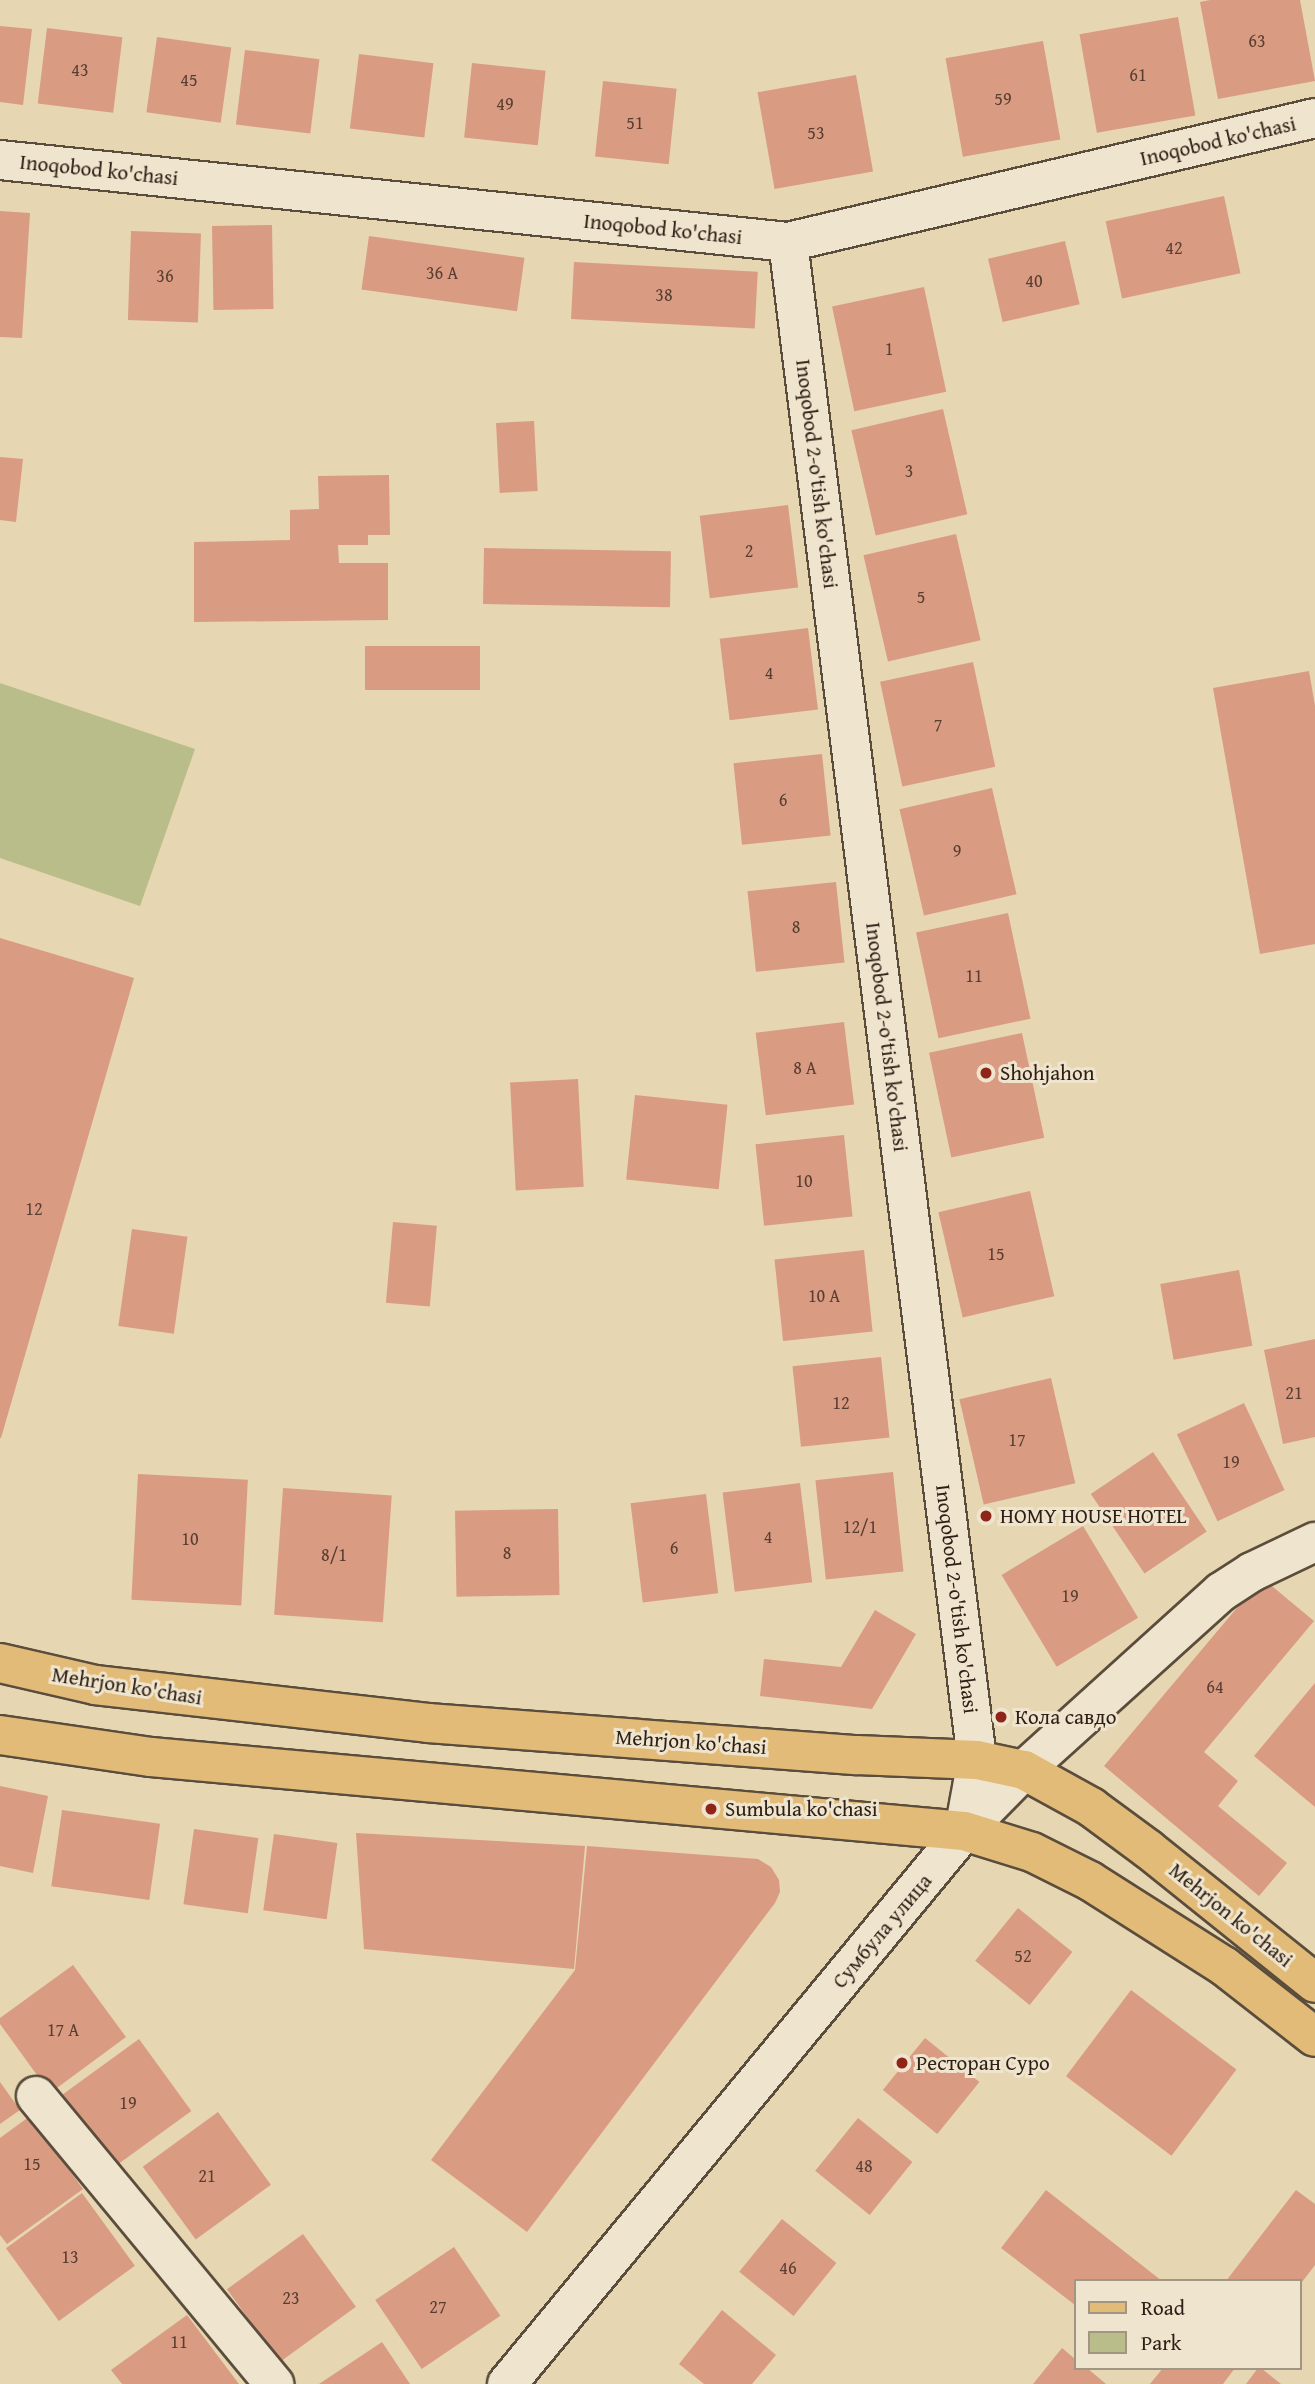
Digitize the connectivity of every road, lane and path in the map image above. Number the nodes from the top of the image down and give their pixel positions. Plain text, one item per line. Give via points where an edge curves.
1 (1315, 118) edge
2 (0, 160) edge
3 (788, 242) junction
4 (1315, 1542) edge
5 (0, 1663) edge
6 (0, 1735) edge
7 (977, 1760) junction
8 (1024, 1770) junction
9 (964, 1831) junction
10 (1315, 1983) edge
11 (1315, 2037) edge
12 (36, 2096) dead end
13 (274, 2384) edge
14 (507, 2384) edge

1 - 3 street, Inoqobod ko'chasi
2 - 3 street, Inoqobod ko'chasi
3 - 7 street, Inoqobod 2-o'tish ko'chasi
4 - 8 street, Сумбула улица via 1221,1592
5 - 7 main road, Mehrjon ko'chasi via 95,1685 428,1723
6 - 9 main road, Mehrjon ko'chasi via 164,1758
7 - 8 main road, Mehrjon ko'chasi
7 - 9 street, Inoqobod 2-o'tish ko'chasi
8 - 9 street, Сумбула улица
8 - 10 main road, Mehrjon ko'chasi via 1091,1807
9 - 11 main road, Mehrjon ko'chasi via 1031,1852 1090,1881 1224,1966
9 - 14 street, Сумбула улица
12 - 13 street

